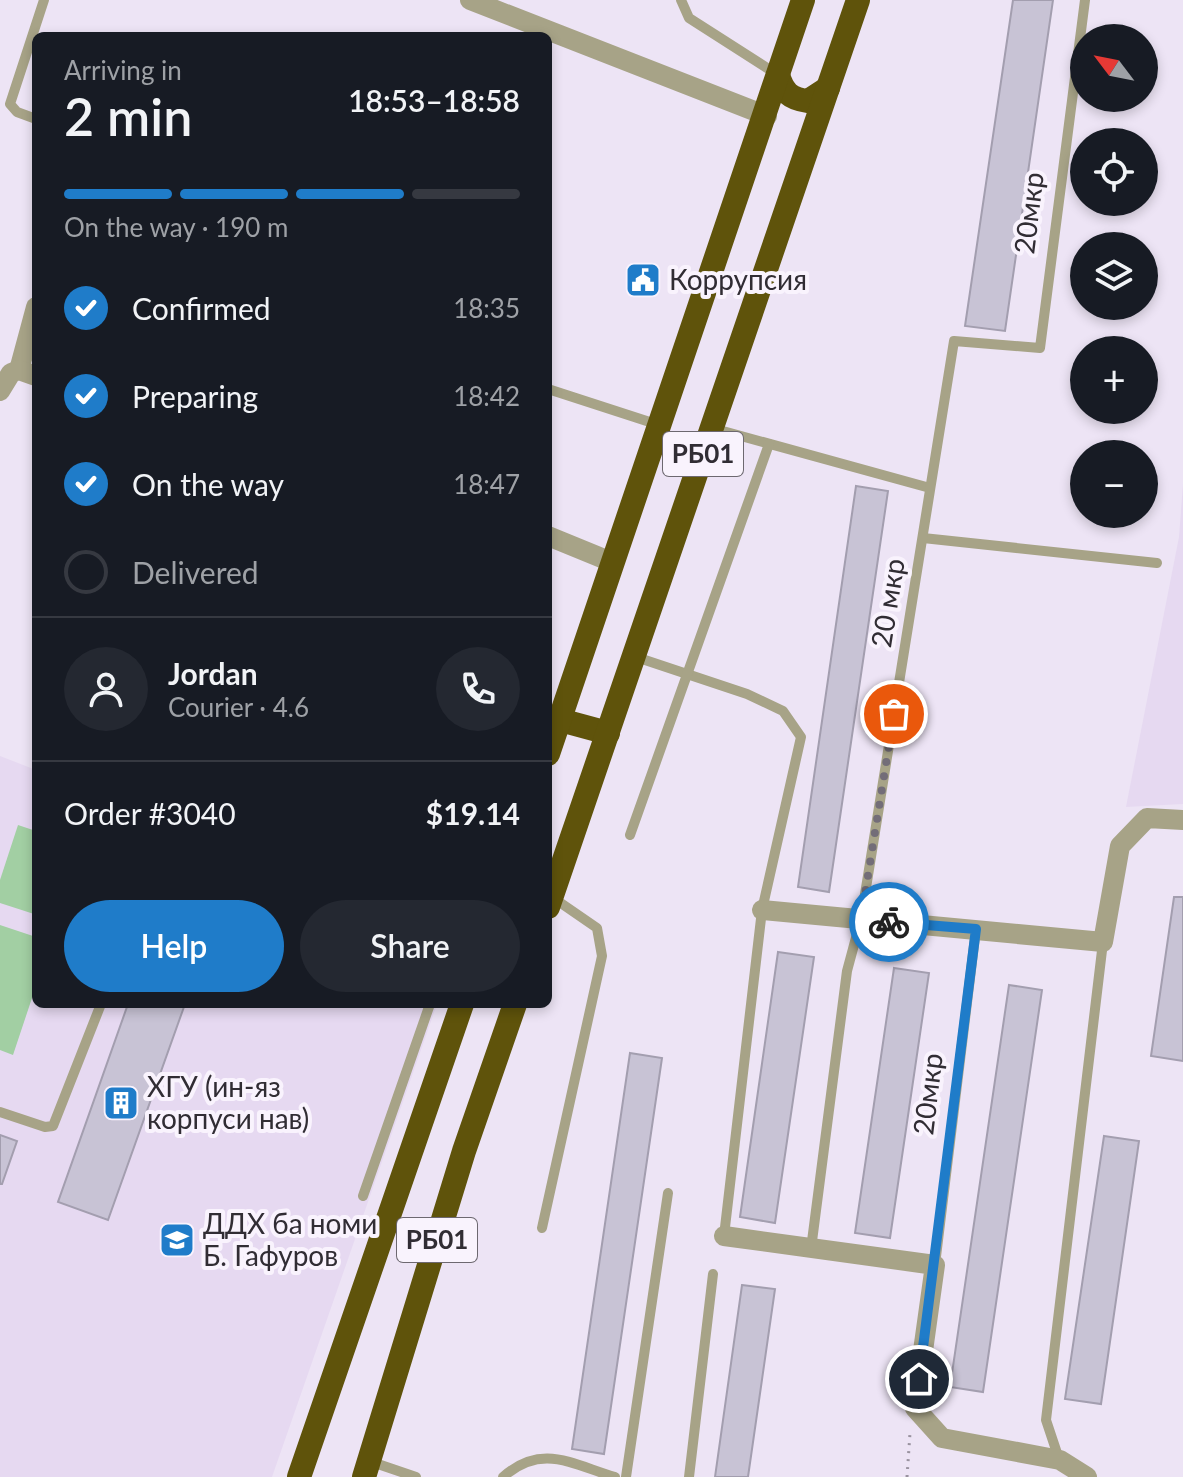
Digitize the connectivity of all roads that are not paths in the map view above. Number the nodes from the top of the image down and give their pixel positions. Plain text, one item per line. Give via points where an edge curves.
1 (44, 0) edge
2 (470, 0) edge
3 (681, 0) edge
4 (803, 0) edge
5 (858, 0) edge
6 (1085, 0) edge
7 (36, 32) edge
8 (552, 32) edge
9 (552, 32) edge
10 (31, 51) edge
11 (778, 75) junction
12 (828, 88) junction
13 (767, 116) junction
14 (32, 118) edge
15 (813, 134) junction
16 (32, 340) edge
17 (954, 341) joint
18 (28, 373) edge
19 (552, 390) edge
20 (0, 391) edge
21 (660, 426) junction
22 (712, 428) junction
23 (769, 444) junction
24 (930, 488) junction
25 (552, 538) edge
26 (923, 538) junction
27 (614, 563) junction
28 (1157, 563) dead end
29 (633, 656) junction
30 (685, 673) junction
31 (560, 720) junction
32 (608, 733) junction
33 (552, 743) edge
34 (1183, 820) edge
35 (630, 835) dead end
36 (552, 896) edge
37 (552, 903) edge
38 (762, 910) junction
39 (861, 919) junction
40 (976, 929) junction
41 (1103, 942) junction
42 (99, 1008) edge
43 (429, 1008) edge
44 (461, 1008) edge
45 (514, 1008) edge
46 (413, 1051) junction
47 (443, 1060) junction
48 (0, 1112) edge
49 (668, 1193) dead end
50 (363, 1196) dead end
51 (542, 1228) dead end
52 (724, 1236) joint
53 (811, 1249) junction
54 (935, 1265) junction
55 (713, 1274) dead end
56 (1060, 1460) junction
57 (367, 1469) edge
58 (299, 1477) edge
59 (416, 1477) edge
60 (503, 1477) edge
61 (615, 1477) edge
62 (626, 1477) edge
63 (689, 1477) edge
64 (1087, 1477) edge

1 - 7 lane
2 - 9 street
3 - 11 lane via 689,18
4 - 11 highway, РБ01
5 - 12 highway, РБ01
6 - 17 lane, 20мкр via 1040,348
8 - 13 street
10 - 14 lane via 10,104
11 - 12 highway via 786,93 797,100 808,101
11 - 13 highway, РБ01
12 - 15 highway, РБ01
13 - 15 highway via 780,108 799,111
13 - 21 highway, РБ01
15 - 22 highway, РБ01
16 - 18 street
17 - 24 lane, 20 мкр
18 - 20 street via 11,373
19 - 21 lane
21 - 27 highway, РБ01
22 - 23 lane
22 - 29 highway, РБ01
23 - 24 lane
23 - 30 lane
24 - 26 lane, 20 мкр
25 - 27 street
26 - 28 lane
26 - 39 lane, 20 мкр
27 - 31 highway, РБ01
29 - 30 lane
29 - 32 highway, РБ01
30 - 35 lane
30 - 38 lane via 783,711 801,737
31 - 32 highway
31 - 33 highway, РБ01
32 - 36 highway, РБ01
34 - 41 street via 1147,818 1120,846
37 - 51 lane via 597,928 602,956
38 - 39 street
38 - 52 lane
39 - 40 street
39 - 53 lane via 847,971
40 - 41 street
40 - 54 lane, 20мкр
41 - 56 lane via 1046,1420
42 - 48 lane via 53,1126
43 - 46 lane
44 - 47 highway, РБ01
45 - 57 highway, РБ01
46 - 47 lane
46 - 50 lane
47 - 58 highway, РБ01
49 - 62 lane
52 - 53 street
53 - 54 street
54 - 56 street, 20мкр via 915,1408 942,1438
55 - 63 lane
56 - 64 street
57 - 59 lane
60 - 61 lane via 528,1459 543,1456

